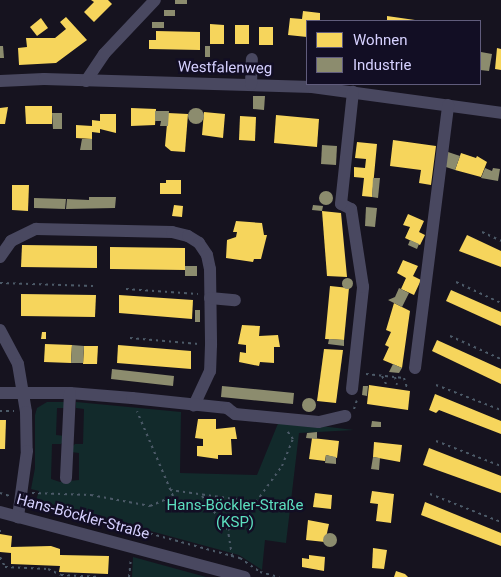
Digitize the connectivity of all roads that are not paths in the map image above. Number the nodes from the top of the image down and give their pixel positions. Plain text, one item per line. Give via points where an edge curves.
1 (155, 0) edge
2 (252, 59) dead end
3 (0, 81) edge
4 (86, 81) junction
5 (251, 84) junction
6 (352, 92) junction
7 (448, 105) junction
8 (501, 113) edge
9 (0, 257) edge
10 (210, 296) junction
11 (235, 300) dead end
12 (0, 330) edge
13 (416, 368) dead end
14 (352, 389) road end
15 (0, 393) edge
16 (70, 393) junction
17 (23, 394) junction
18 (194, 405) junction
19 (345, 416) road end
20 (66, 478) dead end
21 (0, 512) edge
22 (18, 517) junction
23 (244, 577) edge

1 - 4 street via 104,54
2 - 5 street
3 - 4 street, Westfalenweg
4 - 5 street, Westfalenweg
5 - 6 street, Westfalenweg
6 - 7 street, Westfalenweg
6 - 14 street via 341,204 351,209 364,287
7 - 8 street, Westfalenweg
7 - 13 street
9 - 10 street via 11,241 36,229 180,234 199,243 207,255
10 - 11 street
10 - 18 street via 210,370
12 - 17 street via 12,348
15 - 17 street
16 - 17 street
16 - 18 street
16 - 20 street
17 - 22 street via 27,451
18 - 19 street via 227,408 235,414 319,422
21 - 22 street, Hans-Böckler-Straße
22 - 23 street, Hans-Böckler-Straße

